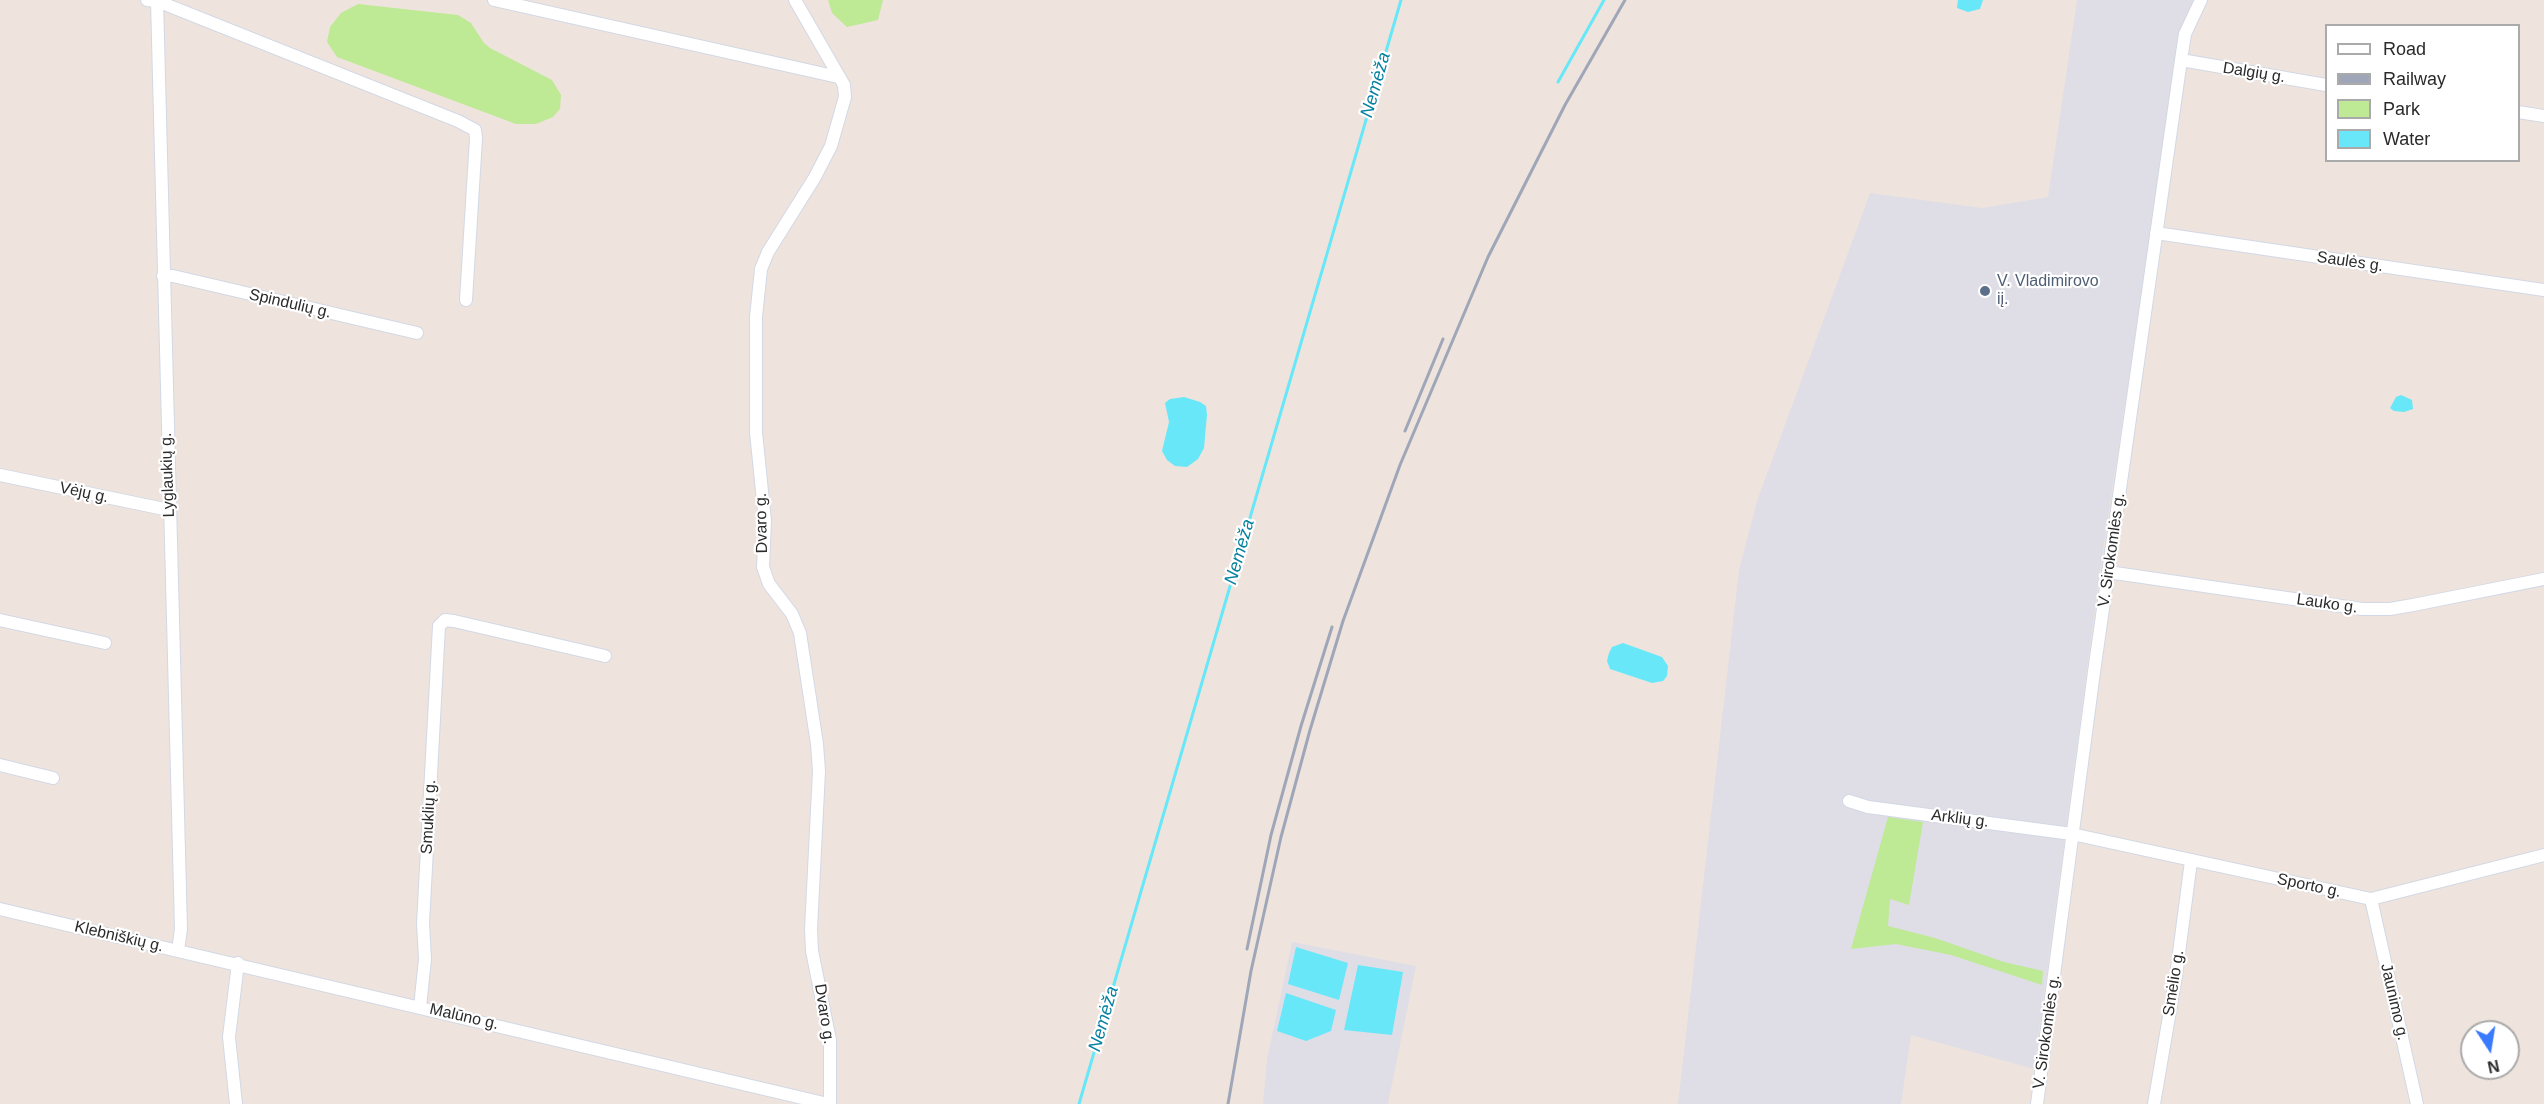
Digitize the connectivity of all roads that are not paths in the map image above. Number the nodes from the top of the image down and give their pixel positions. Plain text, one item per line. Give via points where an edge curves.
1 (154, 0) edge
2 (494, 0) edge
3 (795, 0) edge
4 (2200, 0) edge
5 (2181, 60) junction
6 (838, 77) junction
7 (2325, 85) edge
8 (2520, 112) edge
9 (2544, 116) edge
10 (2156, 233) junction
11 (163, 276) junction
12 (2544, 291) edge
13 (466, 300) dead end
14 (417, 333) dead end
15 (0, 475) edge
16 (169, 510) junction
17 (2108, 572) junction
18 (2544, 579) edge
19 (0, 620) edge
20 (105, 643) dead end
21 (605, 656) dead end
22 (0, 765) edge
23 (53, 778) dead end
24 (1849, 801) dead end
25 (2072, 834) junction
26 (2544, 855) edge
27 (2190, 861) junction
28 (2371, 899) junction
29 (0, 909) edge
30 (178, 950) junction
31 (238, 963) junction
32 (420, 1007) junction
33 (236, 1104) edge
34 (829, 1104) edge
35 (2037, 1104) edge
36 (2154, 1104) edge
37 (2417, 1104) edge

1 - 11 street, Lyglaukių g.
1 - 13 street via 475,130
2 - 6 street
3 - 6 street, Dvaro g.
4 - 5 street, V. Sirokomlės g. via 2185,34
5 - 7 street, Dalgių g.
5 - 10 street, V. Sirokomlės g.
6 - 34 street, Dvaro g. via 844,85 845,97 831,146 761,269 755,376 758,469 765,521 763,567 769,584 792,614 800,633 817,744 811,929 830,1040
8 - 9 street
10 - 12 street, Saulės g.
10 - 17 street, V. Sirokomlės g.
11 - 14 street, Spindulių g.
11 - 16 street, Lyglaukių g.
15 - 16 street, Vėjų g.
16 - 30 street, Lyglaukių g. via 181,929
17 - 18 street, Lauko g. via 2362,609 2390,609
17 - 25 street, V. Sirokomlės g.
19 - 20 street
21 - 32 street, Smuklių g. via 454,621 445,620 439,626
22 - 23 street
24 - 25 street, Arklių g. via 1868,807
25 - 27 street, Sporto g.
25 - 35 street, V. Sirokomlės g.
26 - 28 street, Sporto g.
27 - 28 street, Sporto g.
27 - 36 street, Smėlio g. via 2176,976
28 - 37 street, Jaunimo g.
29 - 30 street, Klebniškių g.
30 - 31 street, Klebniškių g.
31 - 32 street, Malūno g.
31 - 33 street via 229,1037
32 - 34 street, Malūno g.

